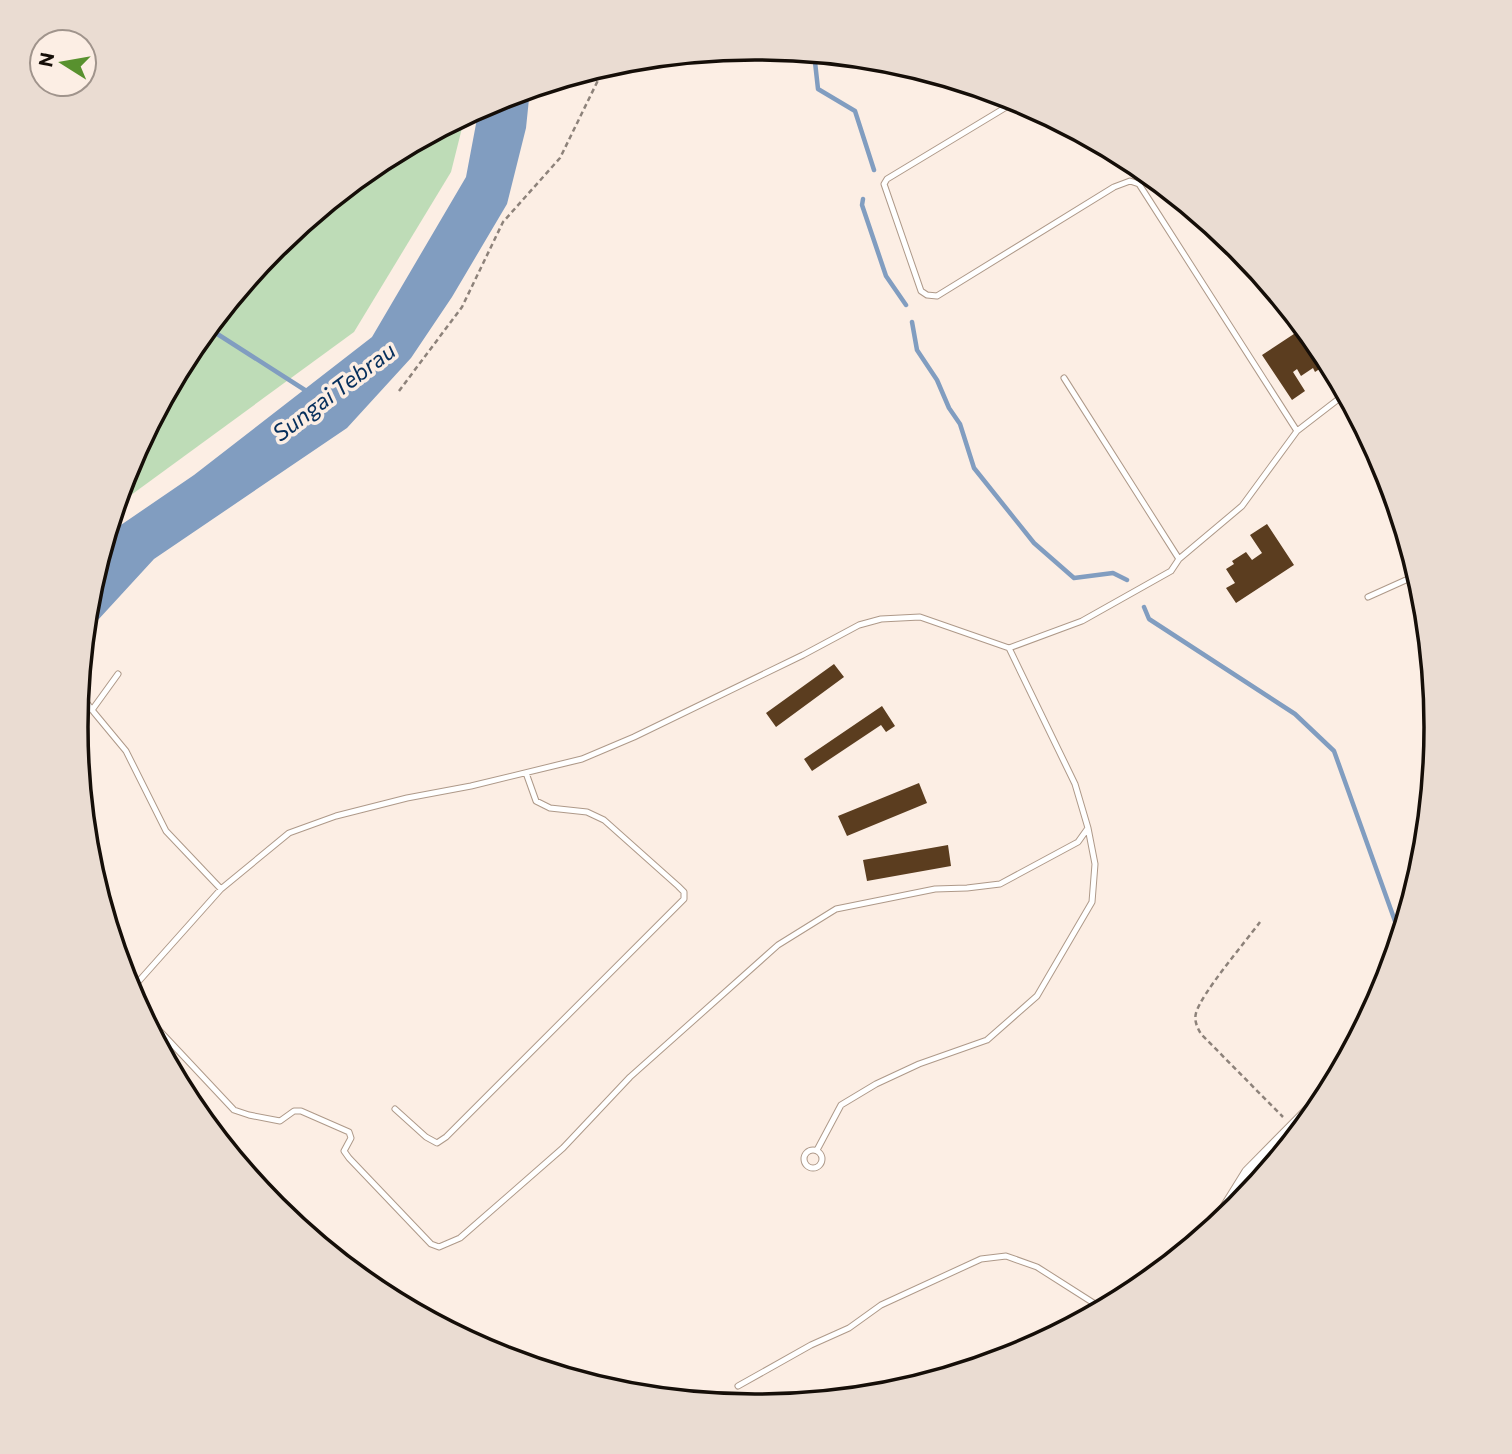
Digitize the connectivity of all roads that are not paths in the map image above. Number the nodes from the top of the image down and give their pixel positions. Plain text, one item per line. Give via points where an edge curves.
1 (1005, 108) edge
2 (1064, 378) dead end
3 (1338, 400) edge
4 (1297, 430) junction
5 (1179, 559) junction
6 (1407, 580) edge
7 (1368, 597) dead end
8 (1009, 648) junction
9 (118, 674) dead end
10 (89, 706) edge
11 (92, 710) junction
12 (526, 774) junction
13 (1088, 828) junction
14 (221, 889) junction
15 (139, 981) edge
16 (165, 1036) edge
17 (395, 1109) dead end
18 (1283, 1137) edge
19 (817, 1150) dead end
20 (1243, 1183) edge
21 (1093, 1303) edge
22 (738, 1386) dead end

1 - 4 lane via 884,184 921,290 937,296 1114,187 1129,181 1139,184
2 - 5 lane
3 - 4 lane
4 - 5 lane via 1242,506
5 - 8 lane via 1171,570 1082,621
6 - 7 lane
8 - 12 lane via 920,618 881,619 859,625 634,737 582,759
8 - 13 lane via 1075,784
9 - 11 lane
10 - 11 lane
11 - 14 lane via 125,751 166,831
12 - 14 lane via 395,801 289,833
12 - 17 lane via 536,801 604,820 678,886 684,899 446,1137 437,1143 426,1138
13 - 16 lane via 1078,842 1000,884 935,889 836,909 779,945 630,1077 563,1147 460,1238 439,1247 349,1158 344,1151 349,1132 301,1111 280,1121 234,1110
13 - 19 lane via 1095,864 1092,902 1037,996 987,1040 919,1064 841,1105
14 - 15 lane
18 - 20 street
21 - 22 lane via 1037,1267 1006,1256 981,1259 881,1305 849,1328

